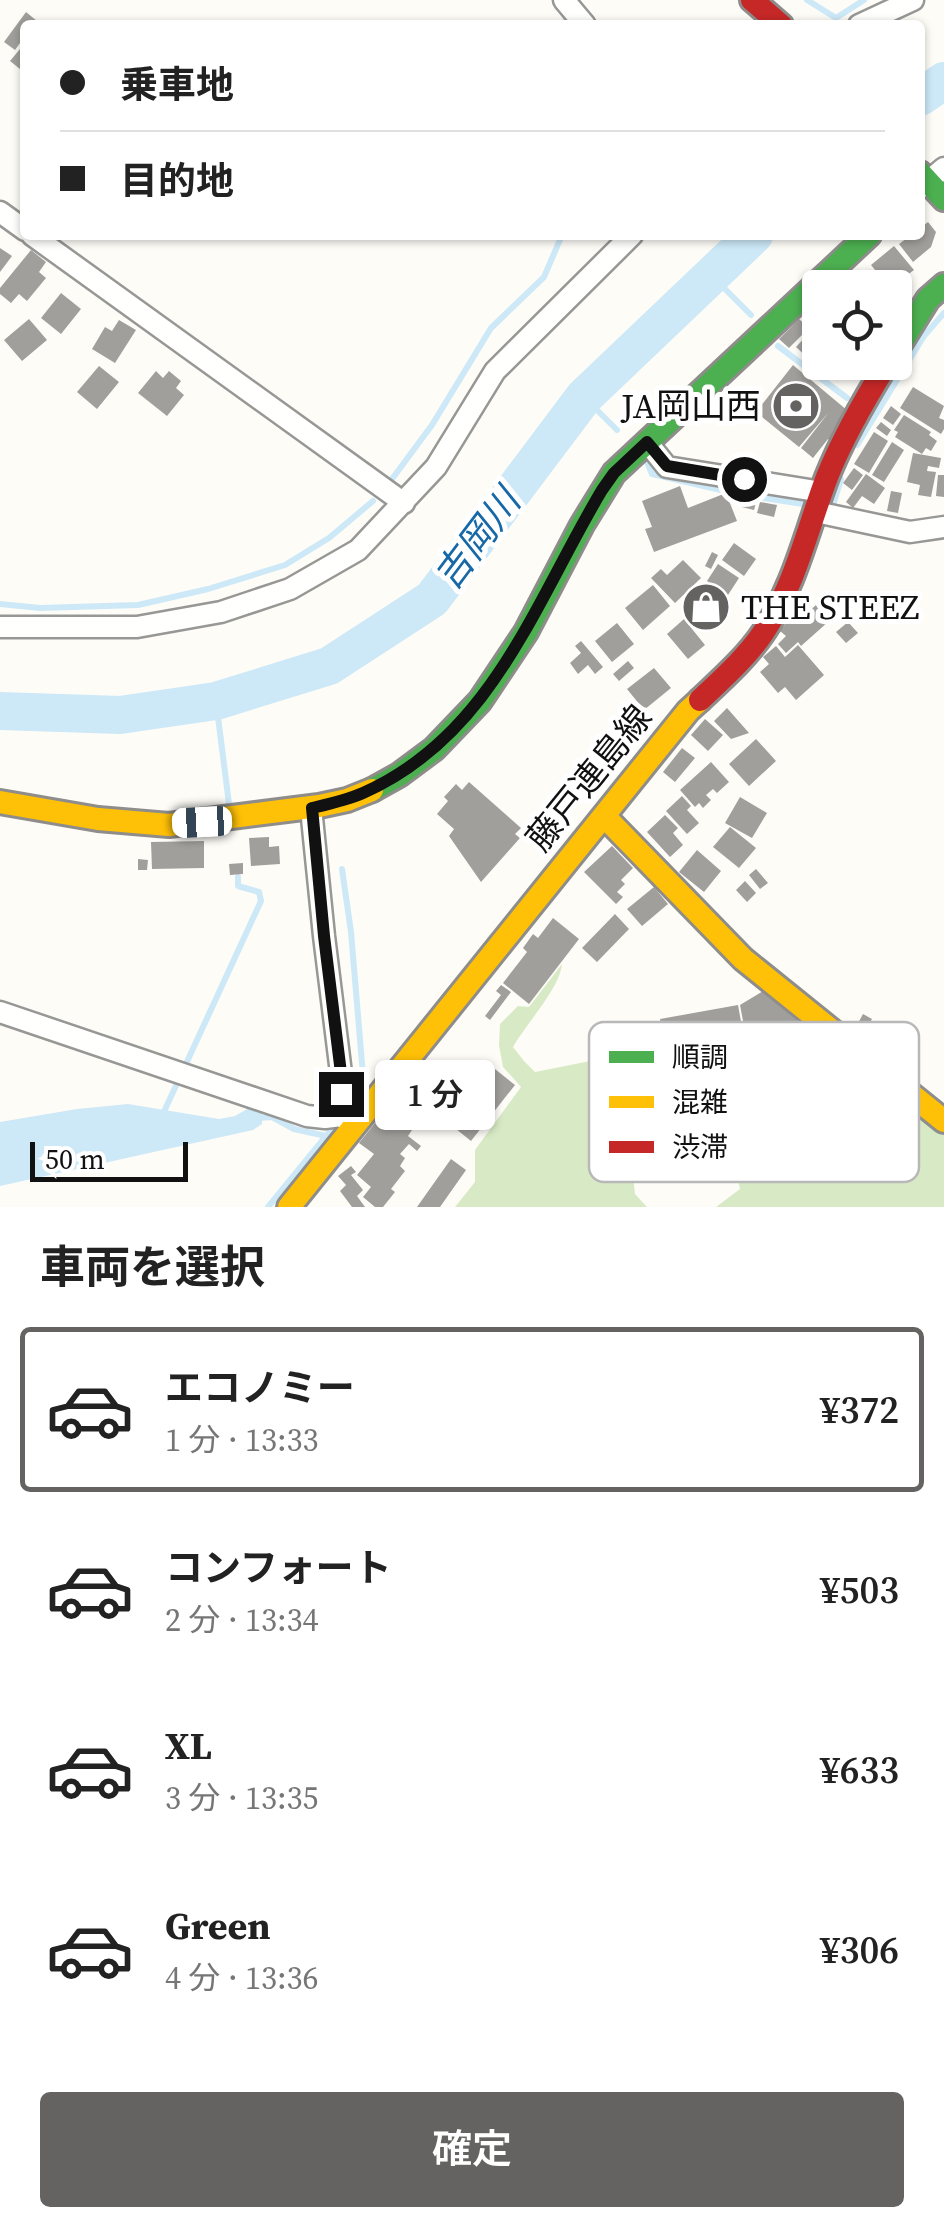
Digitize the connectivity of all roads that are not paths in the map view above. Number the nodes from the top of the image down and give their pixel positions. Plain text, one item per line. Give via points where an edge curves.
1 (564, 0) edge
2 (752, 0) edge
3 (885, 0) edge
4 (914, 0) edge
5 (581, 20) edge
6 (775, 20) edge
7 (864, 20) edge
8 (869, 20) edge
9 (926, 177) edge
10 (944, 200) edge
11 (39, 240) edge
12 (627, 240) edge
13 (865, 240) edge
14 (944, 285) edge
15 (912, 324) edge
16 (878, 380) edge
17 (647, 442) junction
18 (819, 502) junction
19 (404, 503) junction
20 (944, 528) edge
21 (0, 627) edge
22 (0, 802) edge
23 (312, 808) junction
24 (604, 816) junction
25 (0, 1012) edge
26 (821, 1022) edge
27 (919, 1101) edge
28 (348, 1121) junction
29 (944, 1121) edge
30 (289, 1207) edge

1 - 5 street
2 - 6 street
3 - 7 street
4 - 8 street
9 - 10 street
11 - 19 street
12 - 19 street via 495,371 436,466
13 - 17 street
14 - 15 street
16 - 18 street, 藤戸連島線
17 - 18 street via 667,466
17 - 23 street via 602,490 529,627 472,710 428,754 382,784
18 - 20 street via 910,532
18 - 24 street, 藤戸連島線 via 800,560 762,633 688,710
19 - 21 street via 358,550 290,589 222,612 137,627
22 - 23 street via 159,825
23 - 28 street
24 - 26 street via 743,959
24 - 28 street, 藤戸連島線
25 - 28 street via 307,1116
27 - 29 street
28 - 30 street, 藤戸連島線

